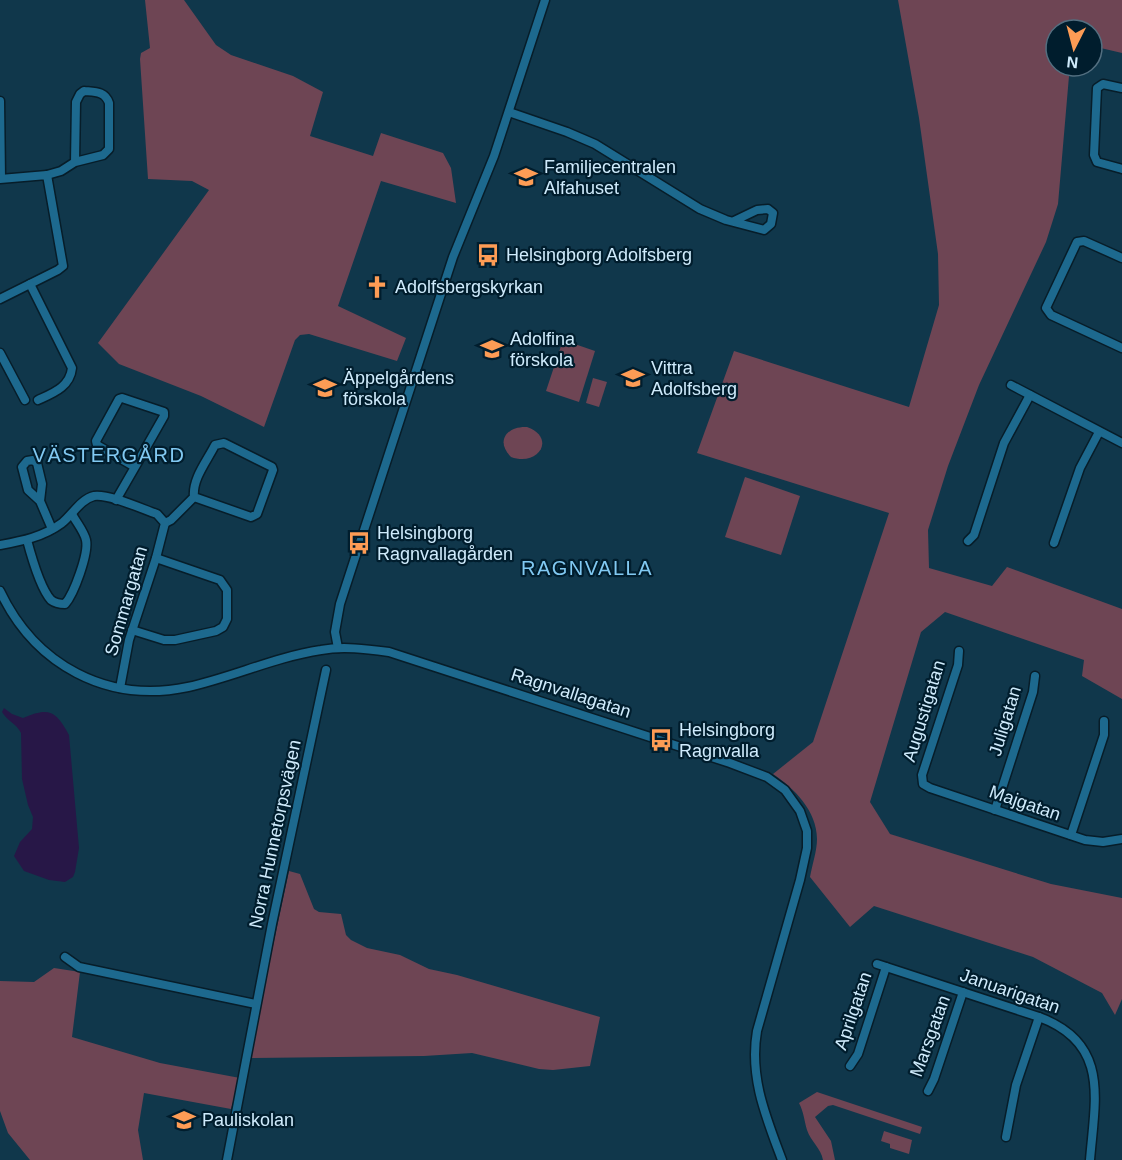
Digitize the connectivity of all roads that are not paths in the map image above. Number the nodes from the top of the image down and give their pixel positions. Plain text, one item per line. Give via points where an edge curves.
1 (545, 0) edge
2 (1122, 88) edge
3 (0, 101) edge
4 (509, 112) junction
5 (75, 162) junction
6 (1122, 169) edge
7 (47, 175) junction
8 (1, 178) edge
9 (734, 221) dead end
10 (1122, 258) edge
11 (30, 284) junction
12 (0, 299) edge
13 (1122, 348) edge
14 (0, 353) edge
15 (1011, 385) dead end
16 (1030, 395) junction
17 (25, 400) dead end
18 (38, 400) dead end
19 (1099, 432) junction
20 (1122, 443) edge
21 (135, 467) junction
22 (194, 497) junction
23 (116, 500) junction
24 (40, 501) dead end
25 (72, 514) junction
26 (165, 523) junction
27 (52, 529) junction
28 (27, 540) junction
29 (968, 541) dead end
30 (1054, 543) dead end
31 (0, 545) edge
32 (156, 558) junction
33 (0, 591) edge
34 (132, 630) junction
35 (338, 648) junction
36 (959, 651) dead end
37 (326, 670) dead end
38 (1035, 676) dead end
39 (120, 688) junction
40 (1104, 721) dead end
41 (922, 782) joint
42 (995, 810) junction
43 (1071, 835) junction
44 (1122, 839) edge
45 (65, 957) dead end
46 (877, 964) dead end
47 (886, 967) junction
48 (963, 992) junction
49 (256, 1004) junction
50 (1039, 1017) junction
51 (850, 1066) dead end
52 (928, 1091) dead end
53 (1006, 1137) dead end
54 (227, 1160) edge
55 (782, 1160) edge
56 (1090, 1160) edge

1 - 4 street
2 - 6 street via 1103,84 1097,88 1095,159
3 - 8 street
4 - 9 street via 595,144 692,205
4 - 35 street via 453,257 340,604 335,632
5 - 5 street via 103,155 109,148 109,103 102,93 84,92 76,102
5 - 7 street
7 - 8 street
7 - 11 street via 63,266
10 - 13 street via 1079,240 1046,306 1047,311
11 - 12 street
11 - 18 street via 72,368 60,390
14 - 17 street
15 - 16 street
16 - 19 street
16 - 29 street via 1004,443 974,535
19 - 20 street
19 - 30 street via 1080,468
21 - 21 street via 96,441 122,398 164,412
21 - 23 street
22 - 22 street via 255,516 272,467 219,442 195,481
22 - 26 street
23 - 25 street via 93,497
23 - 26 street via 158,514
24 - 27 street
25 - 27 street
25 - 28 street via 83,533 86,550 65,604 51,599
26 - 32 street, Sommargatan
27 - 28 street
28 - 31 street
32 - 34 street, Sommargatan
32 - 34 street via 220,580 227,591 227,619 216,631 175,640
33 - 39 street, Ragnvallagatan via 16,621 44,651 64,667
34 - 39 street, Sommargatan
35 - 39 street, Ragnvallagatan via 301,653 175,689
35 - 55 street, Ragnvallagatan via 403,656 579,713 767,777 793,798 805,825 807,848 754,1053 759,1095
36 - 41 street, Augustigatan
37 - 49 street, Norra Hunnetorpsvägen
38 - 42 street, Juligatan
40 - 43 street via 1104,735
41 - 42 street, Majgatan
42 - 43 street, Majgatan
43 - 44 street, Majgatan via 1096,842
45 - 49 street via 79,967
46 - 47 street, Januarigatan
47 - 48 street, Januarigatan
47 - 51 street, Aprilgatan via 858,1054
48 - 50 street, Januarigatan
48 - 52 street, Marsgatan
49 - 54 street, Norra Hunnetorpsvägen
50 - 53 street via 1016,1085
50 - 56 street, Januarigatan via 1071,1033 1091,1063 1096,1088

